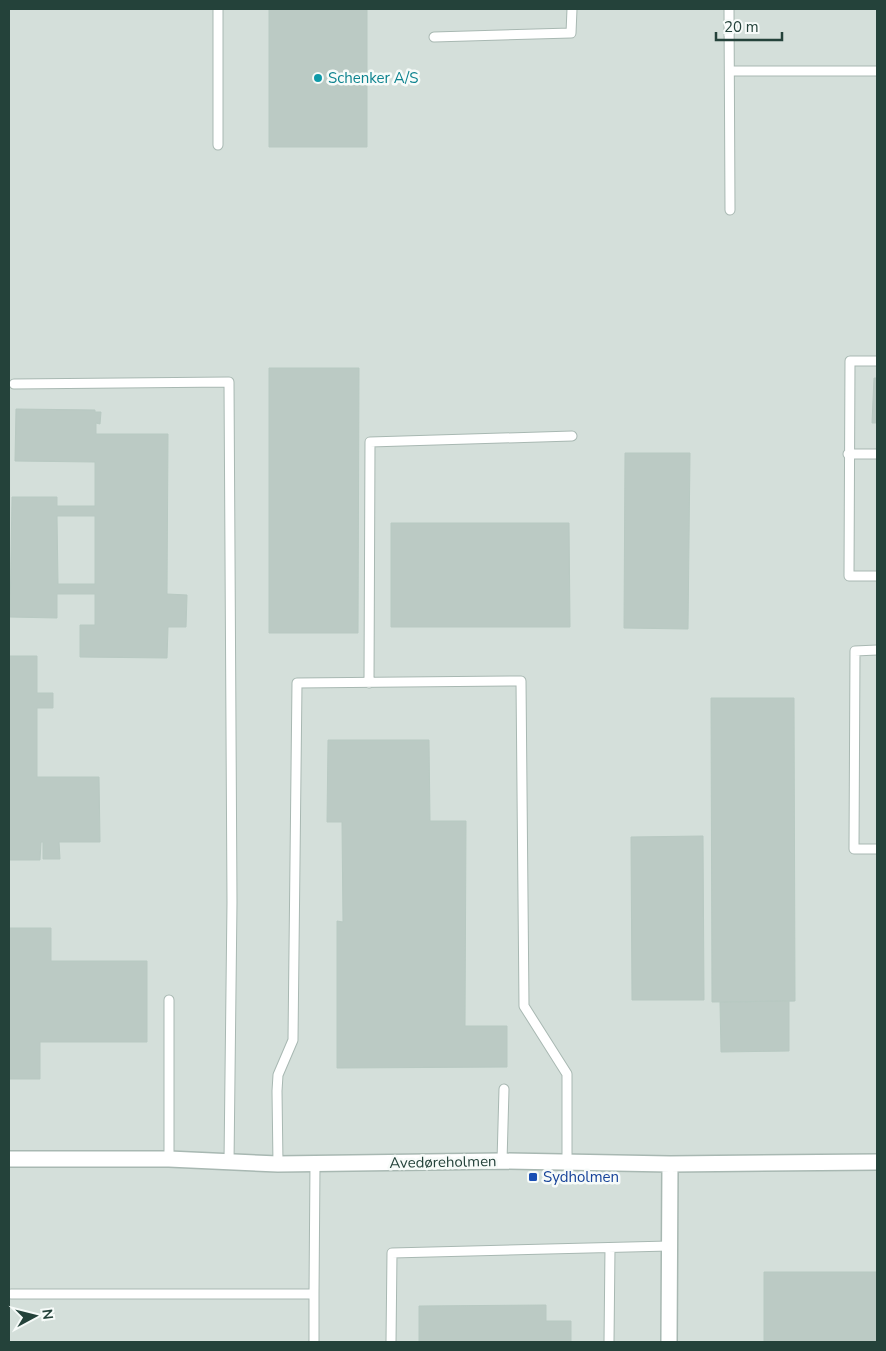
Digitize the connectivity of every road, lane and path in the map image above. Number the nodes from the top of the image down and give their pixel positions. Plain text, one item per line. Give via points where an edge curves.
1 (218, 9) edge
2 (572, 9) edge
3 (729, 9) edge
4 (434, 37) dead end
5 (730, 71) junction
6 (877, 71) edge
7 (218, 145) dead end
8 (730, 210) dead end
9 (877, 361) edge
10 (14, 384) dead end
11 (572, 436) dead end
12 (848, 454) junction
13 (877, 454) edge
14 (877, 576) edge
15 (877, 650) edge
16 (369, 683) junction
17 (877, 849) edge
18 (169, 1000) dead end
19 (504, 1089) dead end
20 (9, 1159) edge
21 (169, 1159) junction
22 (502, 1161) junction
23 (229, 1162) junction
24 (567, 1162) junction
25 (877, 1162) edge
26 (278, 1164) junction
27 (314, 1164) junction
28 (670, 1164) junction
29 (669, 1246) junction
30 (610, 1248) junction
31 (11, 1294) dead end
32 (314, 1294) junction
33 (314, 1342) edge
34 (391, 1342) edge
35 (610, 1342) edge
36 (669, 1342) edge

1 - 7 lane
2 - 4 lane via 571,33
3 - 5 lane
5 - 6 lane
5 - 8 lane
9 - 12 lane via 850,361
10 - 23 lane via 229,382 232,872
11 - 16 lane via 370,442
12 - 13 lane
12 - 14 lane via 849,576
15 - 17 lane via 855,651 854,849
16 - 24 lane via 521,681 524,1006 567,1074
16 - 26 lane via 297,683 294,1040 278,1075
18 - 21 lane
19 - 22 lane
20 - 21 street, Avedøreholmen
21 - 23 street, Avedøreholmen
22 - 24 street, Avedøreholmen
22 - 27 street, Avedøreholmen
23 - 26 street, Avedøreholmen
24 - 28 street, Avedøreholmen
25 - 28 street, Avedøreholmen
26 - 27 street, Avedøreholmen
27 - 32 lane
28 - 29 street
29 - 30 lane
29 - 36 street
30 - 34 lane via 392,1254
30 - 35 lane
31 - 32 lane
32 - 33 lane

